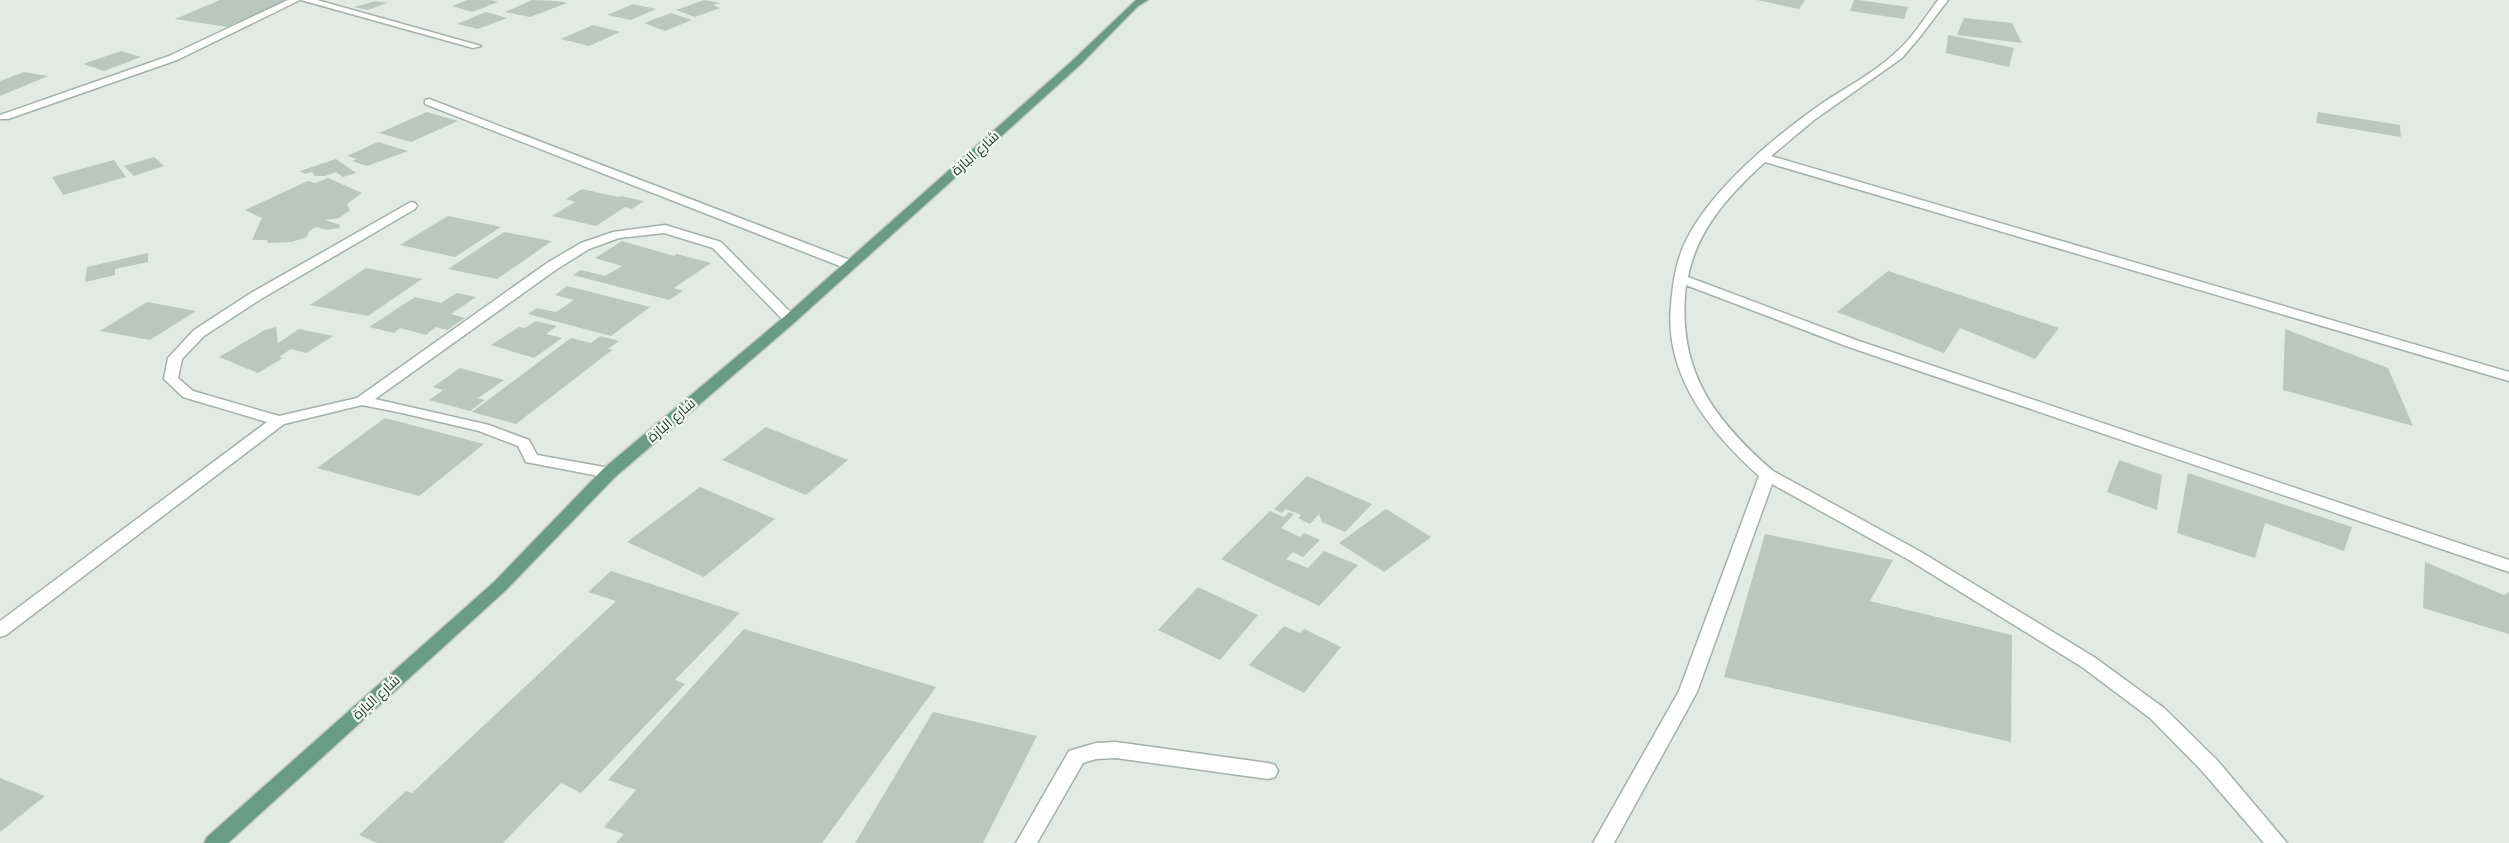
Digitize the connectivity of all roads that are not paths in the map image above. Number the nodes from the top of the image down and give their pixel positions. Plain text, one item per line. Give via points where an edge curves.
1 (295, 0) edge
2 (306, 0) edge
3 (1943, 0) edge
4 (1138, 1) edge
5 (476, 46) dead end
6 (430, 102) dead end
7 (4, 117) dead end
8 (1764, 158) junction
9 (411, 206) dead end
10 (850, 265) junction
11 (1679, 278) junction
12 (790, 319) junction
13 (2509, 377) edge
14 (362, 401) junction
15 (278, 421) junction
16 (609, 473) junction
17 (1767, 475) junction
18 (2509, 566) edge
19 (0, 630) edge
20 (1268, 771) dead end
21 (214, 843) edge
22 (1026, 843) edge
23 (1603, 843) edge
24 (2277, 843) edge

1 - 7 street via 173,58
2 - 5 street
3 - 8 street via 1899,56 1794,129
4 - 10 main road, شارع البازة via 1076,64
6 - 10 street
8 - 11 street via 1711,211 1690,244
8 - 13 street
9 - 15 street via 256,296 199,333 175,358 171,378 188,394
10 - 12 main road, شارع البازة
11 - 17 street via 1677,325 1681,354 1696,396 1719,428
11 - 18 street via 1851,343
12 - 14 street via 717,245 665,228 617,235 585,246 552,266
12 - 16 main road, شارع البازة
14 - 15 street
14 - 16 street via 484,428 524,443 531,459
15 - 19 street
16 - 21 main road, شارع البازة via 500,586
17 - 23 street via 1688,692
17 - 24 street via 1915,556 2088,662 2157,713 2210,766
20 - 22 street via 1116,750 1096,751 1076,757

